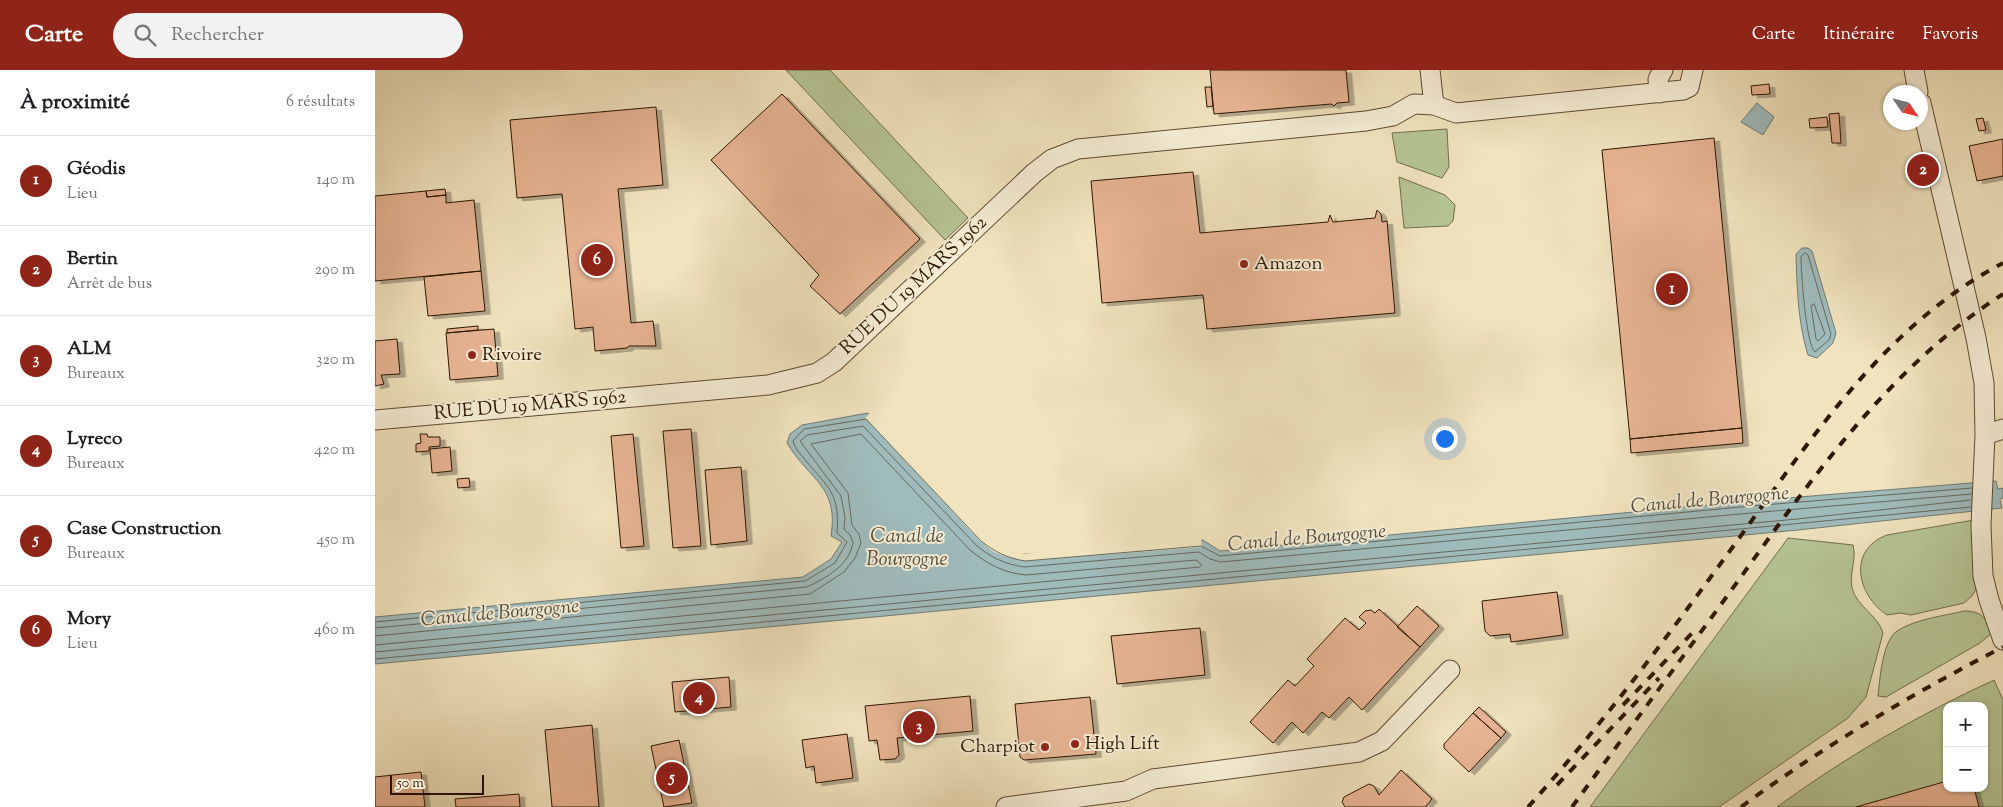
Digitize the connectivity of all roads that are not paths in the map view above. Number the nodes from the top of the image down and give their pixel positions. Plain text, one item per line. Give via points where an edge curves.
1 (1431, 70) edge
2 (1663, 70) edge
3 (1693, 70) edge
4 (1914, 70) edge
5 (1917, 85) edge
6 (1659, 93) junction
7 (1433, 105) junction
8 (1927, 130) edge
9 (1995, 404) edge
10 (375, 420) edge
11 (1994, 432) edge
12 (2000, 633) edge
13 (1450, 670) dead end
14 (1005, 807) edge

1 - 7 street
2 - 6 street via 1658,79
3 - 6 street via 1689,87
4 - 5 street
6 - 7 street via 1456,112
7 - 10 street, RUE DU 19 MARS 1962 via 1414,104 1393,116 1366,121 1077,149 1052,159 834,362 817,373 795,380
8 - 9 street via 1976,338
9 - 11 street
11 - 12 street via 1983,465 1981,525 1983,576
13 - 14 street via 1382,741 1359,752 1153,779 1126,791

